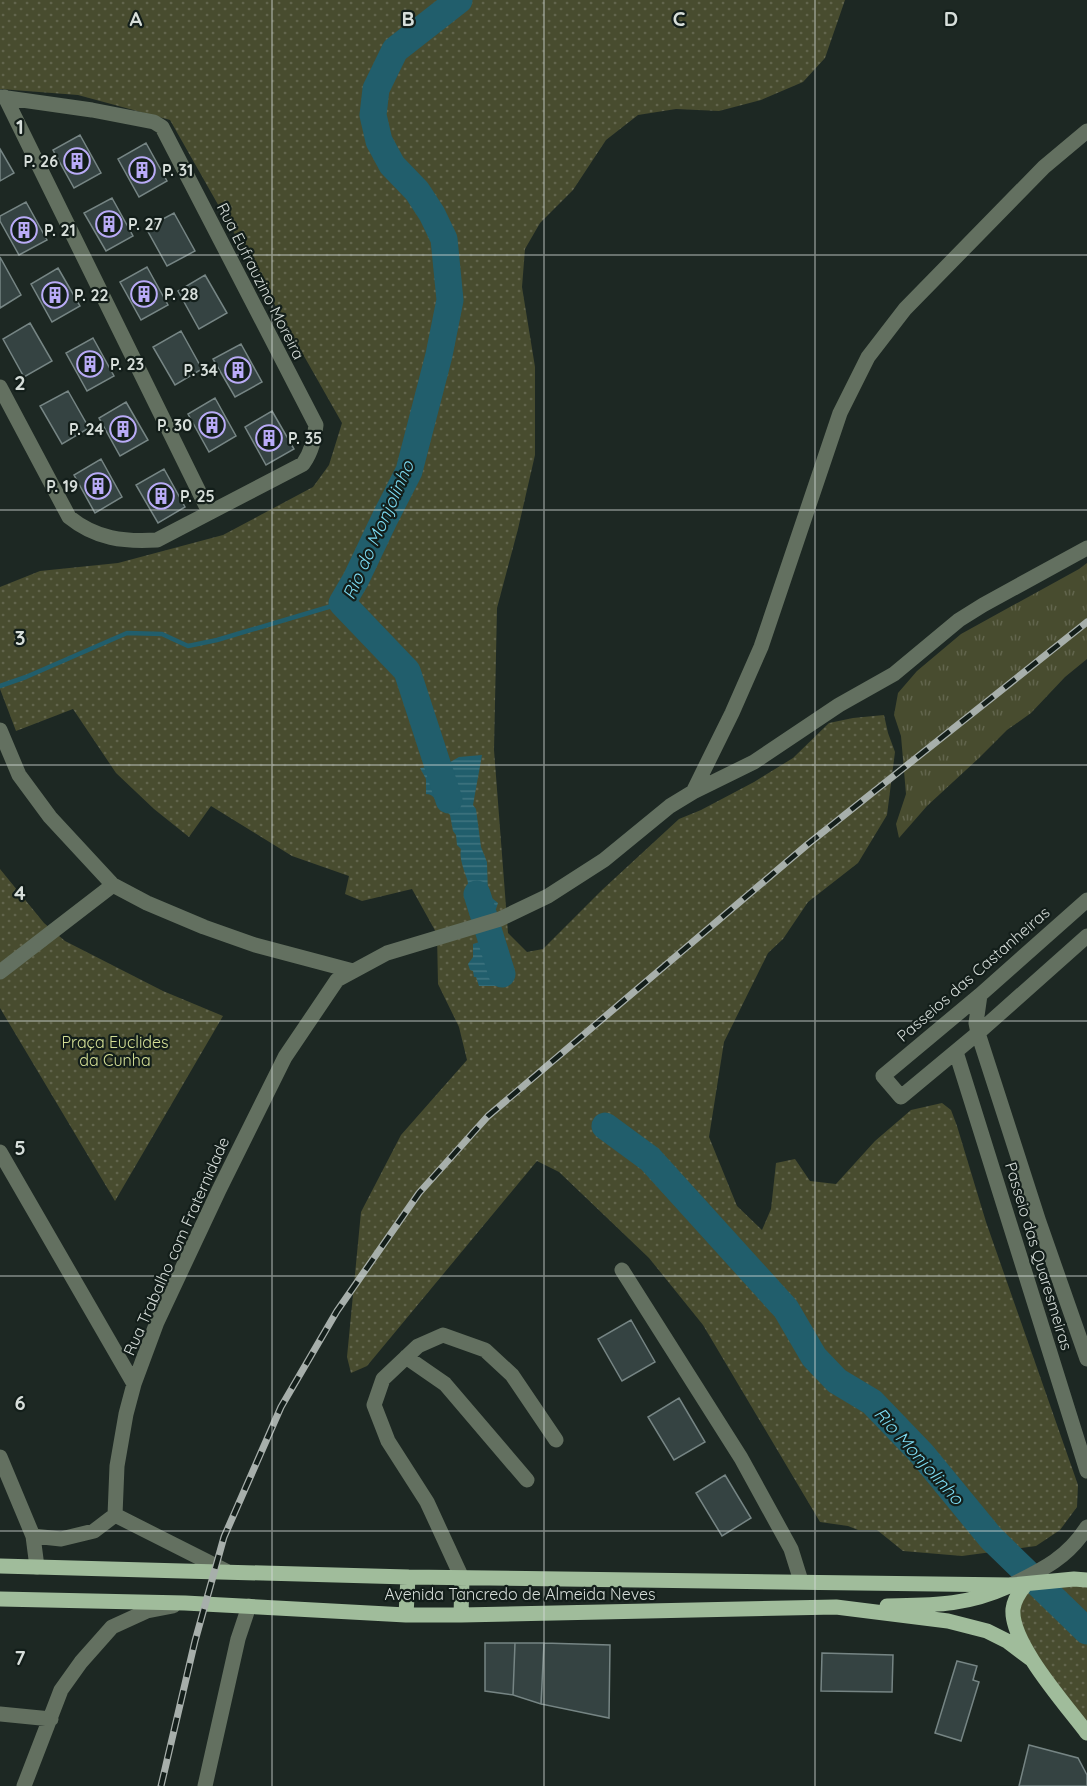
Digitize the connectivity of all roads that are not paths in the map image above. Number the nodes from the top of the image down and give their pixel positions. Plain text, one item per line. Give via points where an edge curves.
1 (2, 97) edge
2 (1087, 131) edge
3 (0, 387) edge
4 (209, 512) junction
5 (1087, 548) edge
6 (0, 730) edge
7 (693, 792) junction
8 (113, 885) junction
9 (1087, 900) edge
10 (1087, 936) edge
11 (353, 971) junction
12 (0, 972) edge
13 (980, 995) junction
14 (978, 1033) junction
15 (956, 1052) junction
16 (0, 1152) edge
17 (622, 1270) dead end
18 (406, 1357) junction
19 (1087, 1359) edge
20 (134, 1384) junction
21 (556, 1440) dead end
22 (0, 1457) edge
23 (1087, 1472) edge
24 (527, 1480) dead end
25 (116, 1515) junction
26 (1087, 1527) edge
27 (33, 1536) junction
28 (0, 1566) edge
29 (37, 1567) junction
30 (226, 1571) junction
31 (408, 1577) junction
32 (462, 1578) junction
33 (1081, 1579) edge
34 (801, 1581) junction
35 (1020, 1583) junction
36 (0, 1599) edge
37 (185, 1603) junction
38 (231, 1606) junction
39 (249, 1606) junction
40 (836, 1608) junction
41 (406, 1615) junction
42 (461, 1615) junction
43 (238, 1639) junction
44 (1030, 1659) junction
45 (0, 1714) edge
46 (51, 1719) junction
47 (1087, 1733) edge
48 (24, 1786) edge
49 (205, 1786) edge

1 - 4 street
1 - 4 street, Rua Eufrauzino Moreira via 144,120 162,127 316,425 311,453 303,464
2 - 7 street via 1044,167 905,309 868,357 840,413 761,647
3 - 4 street via 63,507 77,523 105,537 157,540
5 - 7 street, Rua Trabalho com Fraternidade via 967,615 894,674 839,705 754,762
6 - 8 street via 19,775 50,817
7 - 11 street, Rua Trabalho com Fraternidade via 604,860 548,896 500,919 387,953
8 - 11 street via 204,927
8 - 12 street
9 - 13 street, Passeios das Castanheiras
10 - 14 street
11 - 20 street, Rua Trabalho com Fraternidade via 338,980 285,1057 214,1200
13 - 14 street, Passeio das Quaresmeiras
13 - 15 street, Passeios das Castanheiras via 883,1076 901,1097
14 - 15 street
14 - 19 street, Passeio das Quaresmeiras
15 - 23 street, Passeio das Quaresmeiras
16 - 20 street
17 - 34 street via 741,1458 791,1549
18 - 21 street via 418,1346 443,1335 485,1350 512,1375
18 - 24 street via 445,1384
18 - 32 street via 383,1379 374,1405 388,1441 427,1502
20 - 25 street, Rua Trabalho com Fraternidade via 117,1466
22 - 27 street
25 - 27 street via 94,1530 61,1539
25 - 30 street, Avenida Tancredo de Almeida Neves
26 - 35 street via 1072,1548
27 - 29 street
28 - 29 main road, Avenida Tancredo de Almeida Neves
29 - 30 main road, Avenida Tancredo de Almeida Neves
30 - 31 main road, Avenida Tancredo de Almeida Neves
31 - 32 main road, Avenida Tancredo de Almeida Neves
31 - 41 main road
32 - 34 main road, Avenida Tancredo de Almeida Neves
32 - 42 main road
33 - 35 main road
34 - 35 main road, Avenida Tancredo de Almeida Neves
35 - 40 main road via 962,1602
35 - 44 main road via 1013,1609 1015,1625
36 - 37 main road, Avenida Tancredo de Almeida Neves
37 - 38 main road, Avenida Tancredo de Almeida Neves
37 - 46 street via 147,1611 112,1627 62,1690
38 - 39 main road, Avenida Tancredo de Almeida Neves
38 - 43 street
39 - 41 main road, Avenida Tancredo de Almeida Neves
39 - 43 street
40 - 42 main road, Avenida Tancredo de Almeida Neves
40 - 44 main road, Avenida Tancredo de Almeida Neves via 948,1621 987,1630
41 - 42 main road, Avenida Tancredo de Almeida Neves
43 - 49 street
44 - 47 main road
45 - 46 street
46 - 48 street

